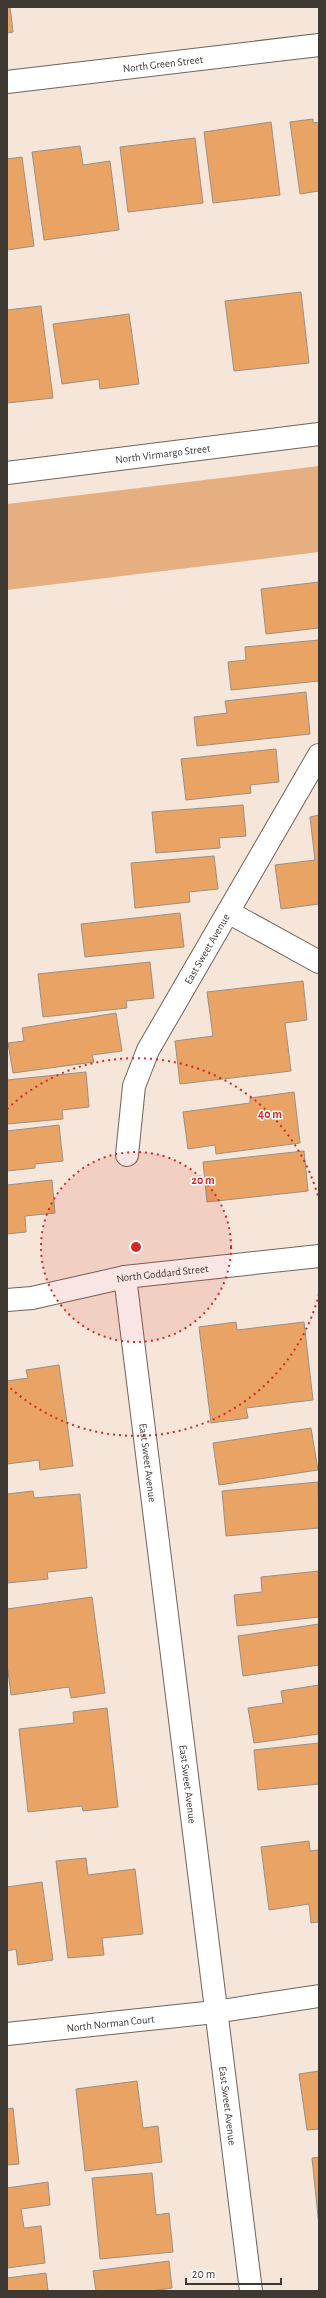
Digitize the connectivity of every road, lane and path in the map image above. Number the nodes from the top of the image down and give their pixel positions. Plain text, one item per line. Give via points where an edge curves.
1 (319, 45) edge
2 (7, 82) edge
3 (319, 434) edge
4 (7, 473) edge
5 (319, 755) edge
6 (228, 912) junction
7 (319, 962) edge
8 (127, 1155) dead end
9 (319, 1256) edge
10 (125, 1277) junction
11 (7, 1300) edge
12 (319, 1996) edge
13 (215, 2012) junction
14 (7, 2034) edge
15 (251, 2291) edge

1 - 2 street, North Green Street
3 - 4 street, North Virmargo Street
5 - 6 street, East Sweet Avenue
6 - 7 street
6 - 8 street, East Sweet Avenue via 140,1067 134,1086
9 - 10 street, North Goddard Street
10 - 11 street, North Goddard Street via 32,1298
10 - 13 street, East Sweet Avenue
12 - 13 street, North Norman Court
13 - 14 street, North Norman Court
13 - 15 street, East Sweet Avenue

